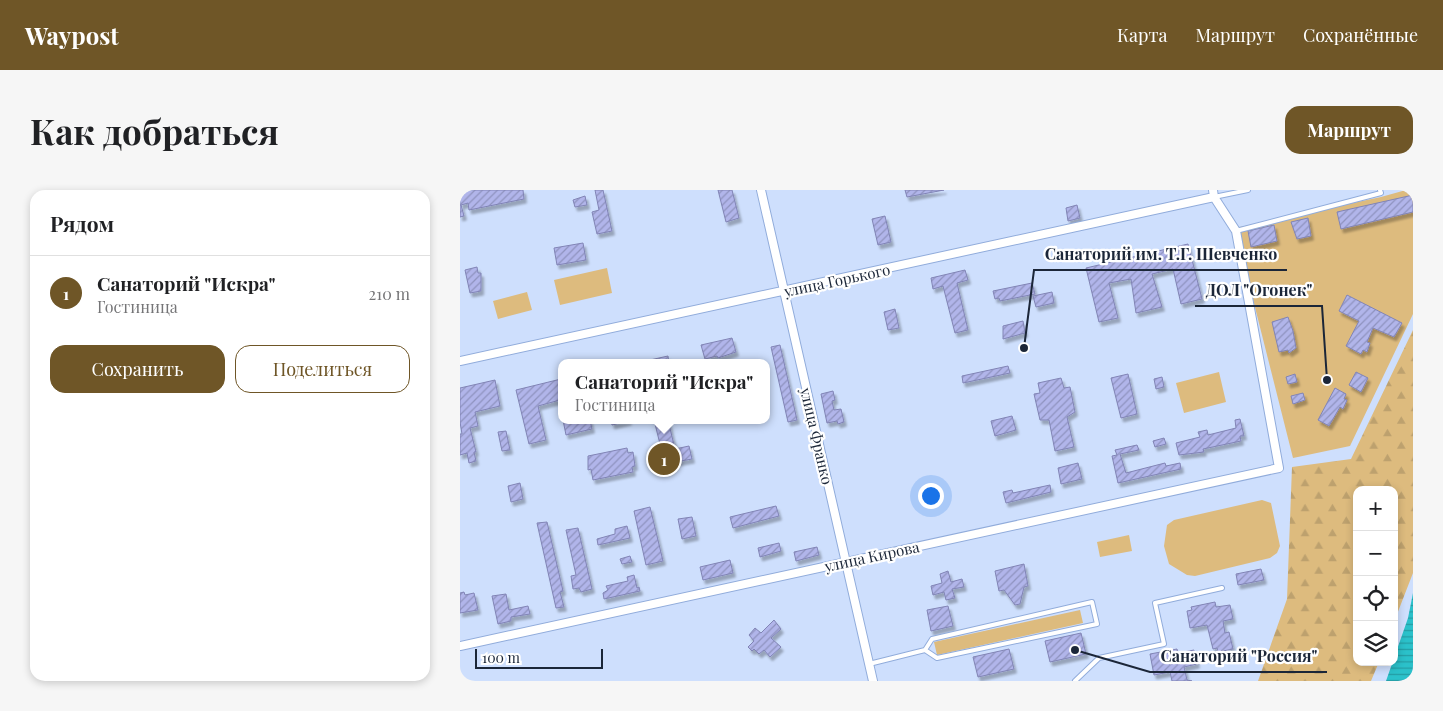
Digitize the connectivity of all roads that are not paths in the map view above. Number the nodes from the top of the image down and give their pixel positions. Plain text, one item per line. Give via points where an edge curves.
1 (761, 190) edge
2 (1248, 190) edge
3 (1380, 190) edge
4 (1214, 194) edge
5 (1236, 232) junction
6 (785, 292) junction
7 (460, 361) edge
8 (845, 562) junction
9 (1222, 588) dead end
10 (460, 646) edge
11 (925, 650) junction
12 (869, 664) junction
13 (873, 681) edge
14 (1075, 681) edge

1 - 6 street, улица Франко
2 - 4 lane
3 - 5 lane via 1380,193
4 - 5 street
4 - 6 street, улица Горького
5 - 8 street, улица Кирова via 1280,463 1277,469
6 - 7 street, улица Горького
6 - 8 street, улица Франко
8 - 10 street, улица Кирова
8 - 12 street, улица Франко
9 - 14 lane via 1155,602 1164,644 1099,658
11 - 11 lane via 937,658 1097,624 1092,602 932,639
11 - 12 lane
12 - 13 street, улица Франко

